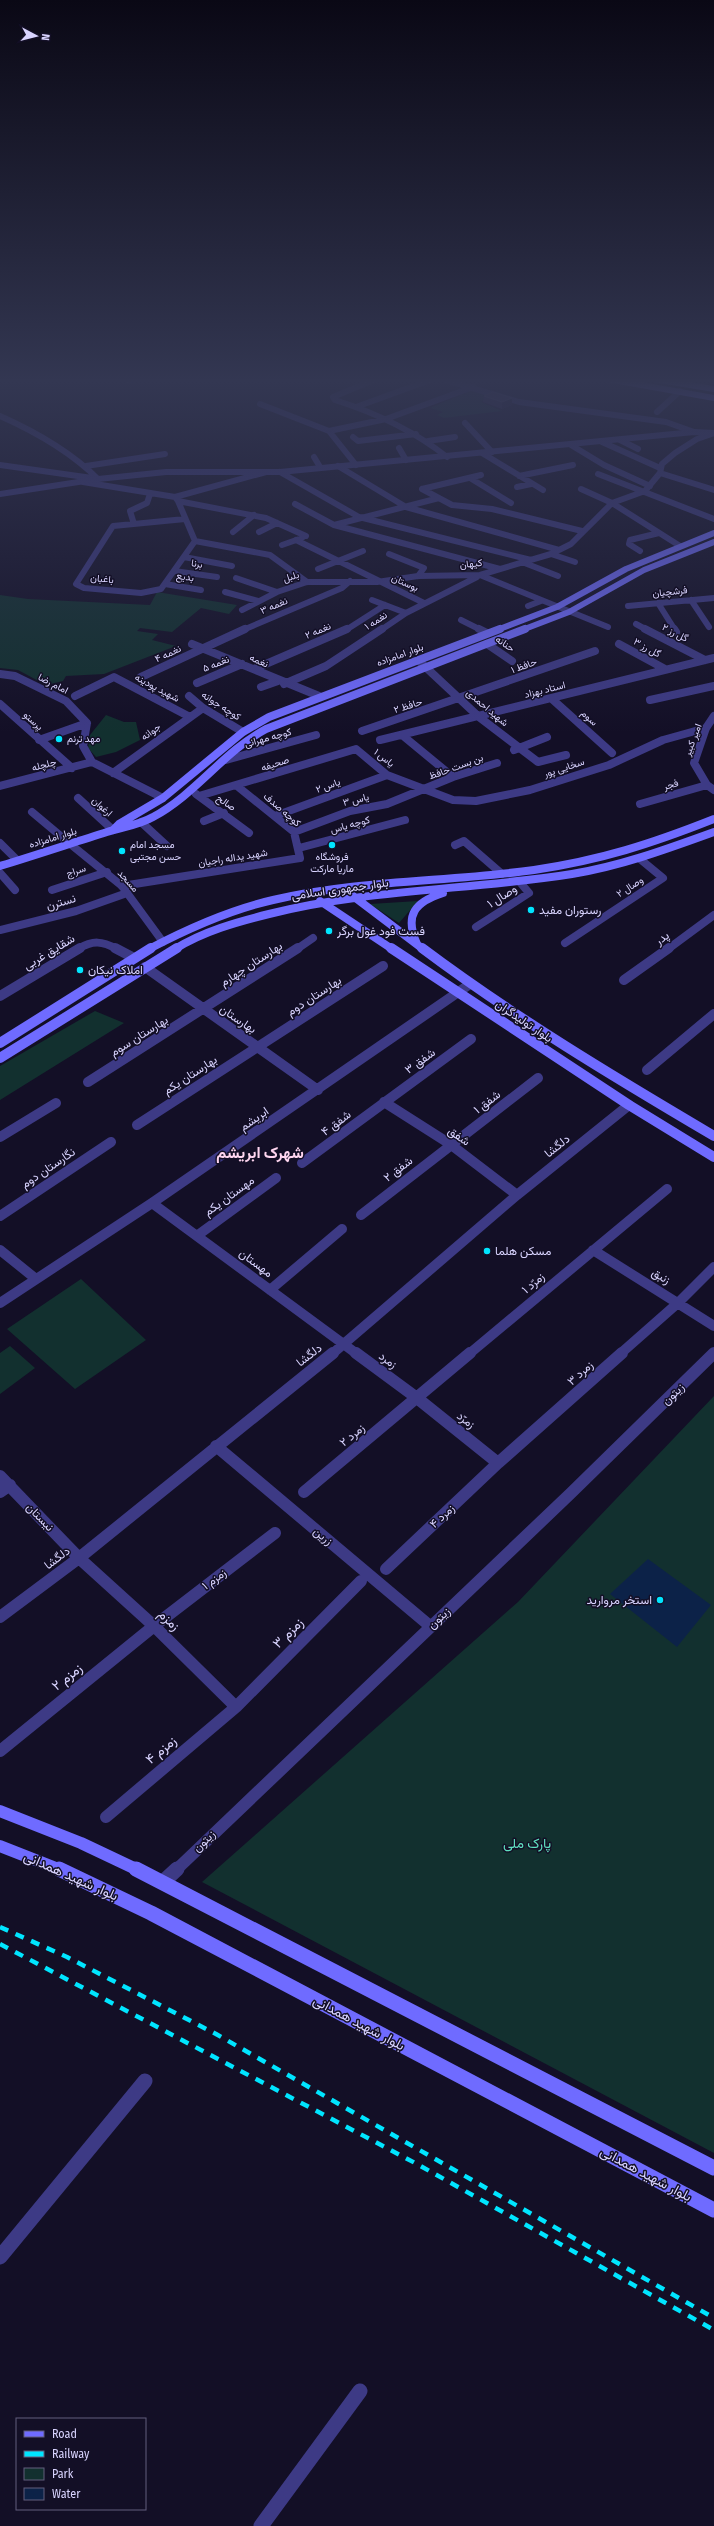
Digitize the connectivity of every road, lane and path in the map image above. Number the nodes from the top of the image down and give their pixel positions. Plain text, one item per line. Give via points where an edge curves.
1 (149, 497) edge
2 (165, 497) edge
3 (183, 497) edge
4 (324, 497) edge
5 (389, 497) edge
6 (501, 497) edge
7 (599, 497) edge
8 (629, 497) edge
9 (659, 497) edge
10 (439, 498) joint
11 (176, 499) junction
12 (511, 503) dead end
13 (612, 503) junction
14 (295, 504) dead end
15 (406, 507) junction
16 (254, 515) junction
17 (359, 517) junction
18 (185, 519) junction
19 (714, 519) edge
20 (278, 523) junction
21 (134, 524) junction
22 (334, 525) junction
23 (582, 531) junction
24 (233, 532) dead end
25 (259, 532) dead end
26 (659, 533) junction
27 (713, 535) edge
28 (296, 540) junction
29 (195, 541) junction
30 (714, 542) edge
31 (282, 545) dead end
32 (304, 545) junction
33 (680, 546) junction
34 (290, 550) dead end
35 (363, 550) dead end
36 (559, 550) junction
37 (640, 551) dead end
38 (389, 554) dead end
39 (551, 554) junction
40 (184, 557) junction
41 (531, 560) junction
42 (336, 561) junction
43 (522, 562) junction
44 (575, 562) dead end
45 (232, 566) dead end
46 (318, 569) dead end
47 (500, 569) junction
48 (174, 571) junction
49 (480, 575) junction
50 (418, 576) junction
51 (558, 576) dead end
52 (217, 577) dead end
53 (236, 578) dead end
54 (350, 580) junction
55 (307, 582) junction
56 (377, 582) junction
57 (165, 584) junction
58 (202, 590) dead end
59 (225, 592) dead end
60 (276, 592) junction
61 (714, 598) edge
62 (372, 600) dead end
63 (690, 600) junction
64 (258, 601) junction
65 (541, 601) junction
66 (424, 603) junction
67 (658, 603) junction
68 (385, 605) junction
69 (528, 606) dead end
70 (628, 606) dead end
71 (557, 607) junction
72 (242, 610) dead end
73 (569, 612) junction
74 (406, 613) junction
75 (461, 620) dead end
76 (636, 624) dead end
77 (608, 627) dead end
78 (709, 627) dead end
79 (676, 632) dead end
80 (487, 633) junction
81 (192, 644) dead end
82 (487, 644) junction
83 (619, 644) dead end
84 (204, 648) junction
85 (595, 651) dead end
86 (714, 658) edge
87 (418, 660) junction
88 (705, 660) junction
89 (512, 661) dead end
90 (242, 664) junction
91 (426, 667) junction
92 (254, 669) junction
93 (665, 669) junction
94 (0, 674) edge
95 (141, 677) dead end
96 (281, 682) junction
97 (197, 683) dead end
98 (714, 686) edge
99 (261, 687) dead end
100 (75, 696) dead end
101 (189, 696) dead end
102 (319, 696) junction
103 (460, 699) junction
104 (552, 699) junction
105 (650, 700) dead end
106 (1, 706) edge
107 (203, 708) junction
108 (190, 717) junction
109 (479, 717) junction
110 (713, 719) edge
111 (88, 723) junction
112 (706, 728) junction
113 (362, 731) dead end
114 (243, 732) junction
115 (316, 735) dead end
116 (402, 735) junction
117 (547, 737) dead end
118 (39, 740) junction
119 (380, 740) dead end
120 (356, 749) joint
121 (516, 749) junction
122 (612, 753) dead end
123 (566, 755) dead end
124 (226, 760) junction
125 (92, 762) junction
126 (496, 763) dead end
127 (72, 768) junction
128 (112, 773) junction
129 (387, 775) junction
130 (453, 777) junction
131 (707, 785) junction
132 (0, 786) edge
133 (237, 786) junction
134 (423, 790) junction
135 (714, 790) edge
136 (191, 791) junction
137 (199, 796) junction
138 (78, 798) dead end
139 (163, 798) junction
140 (640, 804) dead end
141 (32, 812) dead end
142 (224, 813) junction
143 (275, 816) junction
144 (714, 819) edge
145 (405, 820) dead end
146 (204, 821) dead end
147 (141, 822) junction
148 (113, 830) junction
149 (294, 832) junction
150 (714, 832) edge
151 (249, 833) dead end
152 (0, 843) edge
153 (69, 843) junction
154 (455, 845) dead end
155 (167, 846) dead end
156 (299, 848) junction
157 (300, 858) joint
158 (640, 859) junction
159 (17, 860) junction
160 (0, 866) edge
161 (106, 872) junction
162 (0, 874) edge
163 (502, 874) junction
164 (519, 882) junction
165 (346, 885) junction
166 (467, 887) junction
167 (124, 889) junction
168 (15, 890) dead end
169 (52, 890) dead end
170 (311, 891) junction
171 (353, 897) junction
172 (322, 903) junction
173 (714, 915) edge
174 (476, 927) dead end
175 (0, 930) edge
176 (313, 938) dead end
177 (163, 942) junction
178 (565, 943) dead end
179 (419, 947) junction
180 (134, 958) junction
181 (383, 966) dead end
182 (145, 967) junction
183 (624, 980) dead end
184 (470, 984) junction
185 (459, 992) junction
186 (0, 996) edge
187 (202, 1010) junction
188 (714, 1014) edge
189 (471, 1039) dead end
190 (0, 1043) edge
191 (257, 1046) junction
192 (0, 1058) edge
193 (647, 1070) dead end
194 (538, 1078) dead end
195 (88, 1082) dead end
196 (318, 1090) junction
197 (384, 1102) junction
198 (56, 1103) dead end
199 (629, 1105) junction
200 (137, 1124) dead end
201 (714, 1136) edge
202 (0, 1137) edge
203 (111, 1142) dead end
204 (450, 1144) junction
205 (714, 1157) edge
206 (302, 1163) dead end
207 (276, 1178) dead end
208 (667, 1189) dead end
209 (517, 1195) junction
210 (152, 1203) junction
211 (361, 1215) dead end
212 (0, 1216) edge
213 (342, 1228) dead end
214 (198, 1235) junction
215 (0, 1250) edge
216 (593, 1250) junction
217 (714, 1267) edge
218 (36, 1279) junction
219 (270, 1290) junction
220 (678, 1302) junction
221 (0, 1303) edge
222 (714, 1326) edge
223 (344, 1344) junction
224 (714, 1353) edge
225 (417, 1398) junction
226 (216, 1446) junction
227 (498, 1463) junction
228 (0, 1476) edge
229 (10, 1485) junction
230 (0, 1492) edge
231 (304, 1492) dead end
232 (275, 1533) dead end
233 (79, 1558) junction
234 (386, 1568) dead end
235 (361, 1581) dead end
236 (0, 1617) edge
237 (154, 1626) junction
238 (430, 1626) junction
239 (236, 1707) junction
240 (0, 1751) edge
241 (0, 1811) edge
242 (106, 1817) dead end
243 (0, 1846) edge
244 (163, 1882) junction
245 (145, 2081) dead end
246 (714, 2168) edge
247 (714, 2210) edge
248 (0, 2257) edge
249 (360, 2392) dead end
250 (261, 2526) edge

1 - 21 street via 147,503 130,511
2 - 11 street
3 - 11 street
4 - 17 street
5 - 15 street
6 - 12 street
7 - 13 street
8 - 13 street, کیهان
9 - 19 street
10 - 15 street
10 - 23 street via 452,505 492,509
11 - 16 street
11 - 18 street
13 - 23 street, کیهان
13 - 26 street
14 - 22 street
15 - 17 street
15 - 36 street
16 - 20 street
16 - 24 street
17 - 22 street
17 - 41 street
18 - 21 street, باغبان
18 - 29 street
20 - 25 street
20 - 28 street via 306,536
21 - 57 street, باغبان via 113,526 76,584 84,588 141,593 161,589
22 - 47 street
23 - 36 street, کیهان via 571,544
26 - 33 street
26 - 37 street via 630,540 629,544
27 - 33 main road, بلوار امامزاده
28 - 31 street
28 - 32 street, بوستان
29 - 40 street
29 - 55 street via 270,555
30 - 73 main road, بلوار امامزاده via 644,570
32 - 34 street
32 - 42 street, بوستان
33 - 71 main road, بلوار امامزاده via 626,569
35 - 42 street
36 - 39 street, کیهان
38 - 50 street via 424,568
39 - 41 street, کیهان
39 - 44 street
40 - 45 street
40 - 48 street
41 - 43 street, کیهان
42 - 46 street
42 - 56 street, بوستان
43 - 47 street, کیهان
43 - 51 street
47 - 49 street, کیهان
48 - 52 street, برنا
48 - 57 street
49 - 50 street, کیهان
49 - 65 street
49 - 66 street, نغمه ۱
50 - 56 street, کیهان
53 - 60 street
54 - 55 street, بلبل
54 - 56 street, کیهان
54 - 84 street, نغمه ۳ via 342,588
55 - 60 street, بلبل
56 - 66 street, بوستان
57 - 58 street, بدیع
59 - 64 street
60 - 64 street, بلبل
61 - 63 street, فرشچیان
62 - 68 street
63 - 67 street, فرشچیان
63 - 78 street
64 - 72 street, بلبل
65 - 69 street
65 - 71 street
66 - 74 street, نغمه ۱
67 - 70 street, فرشچیان
67 - 79 street
68 - 74 street
68 - 92 street, نغمه ۲ via 344,631
71 - 73 street
71 - 80 main road, بلوار امامزاده
73 - 77 street
73 - 82 main road, بلوار امامزاده
74 - 96 street, نغمه ۱ via 326,666
75 - 80 street
76 - 88 street, گل رز ۲
80 - 87 main road, بلوار امامزاده
81 - 84 street, نغمه
82 - 89 street, حنانه
82 - 91 main road, بلوار امامزاده
83 - 93 street, گل رز ۳
84 - 90 street, نغمه
84 - 95 street, نغمه ۴
85 - 103 street, حافظ ۱
86 - 88 street, استاد بهزاد
87 - 91 street, شهید احمدی
87 - 102 main road, بلوار امامزاده
88 - 93 street, استاد بهزاد
90 - 92 street, نغمه
90 - 97 street, نغمه ۵
91 - 103 street, شهید احمدی
91 - 124 main road, بلوار امامزاده via 278,723 253,736
92 - 96 street, نغمه
93 - 104 street, استاد بهزاد
94 - 111 street, امام رضا via 15,676 66,701
96 - 99 street, نغمه ۱
96 - 102 street, نغمه
98 - 105 street
100 - 108 street, شهید پودینه via 114,677
101 - 107 street, کوچه جوانه
102 - 114 main road, بلوار امامزاده via 269,717
103 - 109 street, شهید احمدی
103 - 113 street, حافظ ۲
104 - 109 street, استاد بهزاد
104 - 122 street, سوم
106 - 118 street, پرستو
107 - 108 street, جوانه
107 - 114 street, کوچه جوانه
108 - 128 street, جوانه
109 - 116 street, استاد بهزاد
109 - 121 street, شهید احمدی
110 - 112 street, امیر کبیر
111 - 118 street
111 - 125 street via 83,746
112 - 131 street, امیر کبیر via 694,763
112 - 134 street, سخایی پور via 663,740 609,765 530,790 476,801 453,800
114 - 139 main road, بلوار امامزاده
115 - 124 street, کوچه مهرانی
116 - 119 street, استاد بهزاد
116 - 130 street
117 - 121 street
118 - 127 street, پرستو
120 - 129 street, یاس ۱
120 - 133 street, صحیفه
121 - 123 street, شهید احمدی via 538,762
124 - 136 main road, بلوار امامزاده
125 - 127 street, چلچله
125 - 128 street
126 - 130 street, بن بست حافظ
127 - 132 street, چلچله
128 - 139 street
129 - 134 street, یاس ۱
129 - 143 street, یاس ۲
130 - 134 street, بن بست حافظ
131 - 135 street, امیر کبیر
131 - 140 street, فجر
133 - 137 street, صحیفه
133 - 143 street, کوچه صدف
134 - 149 street, یاس ۳ via 387,804 350,811
136 - 137 street, صالح
136 - 147 main road, بلوار امامزاده
137 - 142 street, صالح
138 - 148 street, ارغوان
139 - 148 main road, بلوار امامزاده
141 - 153 street, مسجد
142 - 146 street
142 - 151 street, صالح
143 - 149 street, کوچه صدف
144 - 163 main road, بلوار جمهوری اسلامی via 636,848 571,863
145 - 156 street, کوچه یاس
147 - 148 main road, بلوار امامزاده via 128,829
147 - 155 street
148 - 153 main road, بلوار امامزاده
149 - 156 street, کوچه صدف
150 - 158 main road, بلوار جمهوری اسلامی
152 - 159 street
153 - 159 main road, بلوار امامزاده
153 - 161 street, مسجد
154 - 163 street via 464,841
156 - 157 street, کوچه صدف
157 - 167 street, شهید یداله راجیان
158 - 164 main road, بلوار جمهوری اسلامی via 572,874
158 - 178 street, وصال ۲ via 663,878
159 - 160 main road, بلوار امامزاده
161 - 167 street, مسجد
161 - 169 street, سراج
162 - 168 street
163 - 165 main road, بلوار جمهوری اسلامی
164 - 166 main road, بلوار جمهوری اسلامی
164 - 174 street, وصال ۱ via 529,893
165 - 170 main road, بلوار جمهوری اسلامی
165 - 171 main road
166 - 171 main road, بلوار جمهوری اسلامی
166 - 179 main road via 430,897 413,910 411,934
167 - 175 street, نسترن via 76,911
167 - 177 street, مسجد
170 - 172 main road, بلوار تولیدگران
170 - 177 main road, بلوار جمهوری اسلامی via 240,909 198,924
171 - 172 main road, بلوار جمهوری اسلامی
171 - 179 main road, بلوار تولیدگران
172 - 182 main road, بلوار جمهوری اسلامی via 231,923 181,945
172 - 185 main road, بلوار تولیدگران
173 - 183 street, پدر
176 - 187 street, بهارستان چهارم
177 - 180 main road, بلوار جمهوری اسلامی
179 - 184 main road, بلوار تولیدگران
180 - 186 street, شقایق غربی via 105,942 89,942
180 - 190 main road, بلوار جمهوری اسلامی
181 - 191 street, بهارستان دوم
182 - 187 street, بهارستان
182 - 192 main road, بلوار جمهوری اسلامی
184 - 185 street, ابریشم
184 - 201 main road, بلوار تولیدگران via 621,1081
185 - 196 street, ابریشم
185 - 199 main road, بلوار تولیدگران
187 - 191 street, بهارستان
187 - 195 street, بهارستان سوم
188 - 193 street
189 - 197 street, شفق ۳
191 - 196 street, بهارستان
191 - 200 street, بهارستان یکم
194 - 204 street, شفق ۱
196 - 210 street, ابریشم
197 - 204 street, شفق
197 - 206 street, شفق ۴
198 - 202 street
199 - 205 main road, بلوار تولیدگران
199 - 209 street, دلگشا
203 - 212 street, نگارستان دوم
204 - 209 street, شفق
204 - 211 street, شفق ۲
207 - 214 street, مهستان یکم
208 - 216 street, زمرّد ۱
209 - 223 street, دلگشا
210 - 214 street, مهستان
210 - 218 street, ابریشم
213 - 219 street
214 - 219 street, مهستان
215 - 218 street
216 - 220 street, زنبق
216 - 225 street, زمرّد ۱
217 - 220 street, زمرد ۳
218 - 221 street, ابریشم
219 - 223 street, مهستان
220 - 222 street, زنبق
220 - 227 street, زمرد ۳
223 - 225 street, زمرد
223 - 226 street, دلگشا
224 - 238 street, زیتون
225 - 227 street, زمرّد
225 - 231 street, زمرد ۲
226 - 233 street, دلگشا
226 - 238 street, زرین
227 - 234 street, زمرد ۴
228 - 229 street, نیستان
229 - 230 street
229 - 233 street, نیستان
232 - 237 street, زمزم ۱
233 - 236 street, دلگشا
233 - 237 street, زمزم
235 - 239 street, زمزم ۳
237 - 239 street, زمزم
237 - 240 street, زمزم ۲
238 - 244 street, زیتون
239 - 242 street, زمزم ۴
241 - 244 main road via 81,1843
243 - 247 main road, بلوار شهید همدانی via 42,1862 151,1913
244 - 246 main road
245 - 248 street
249 - 250 street

